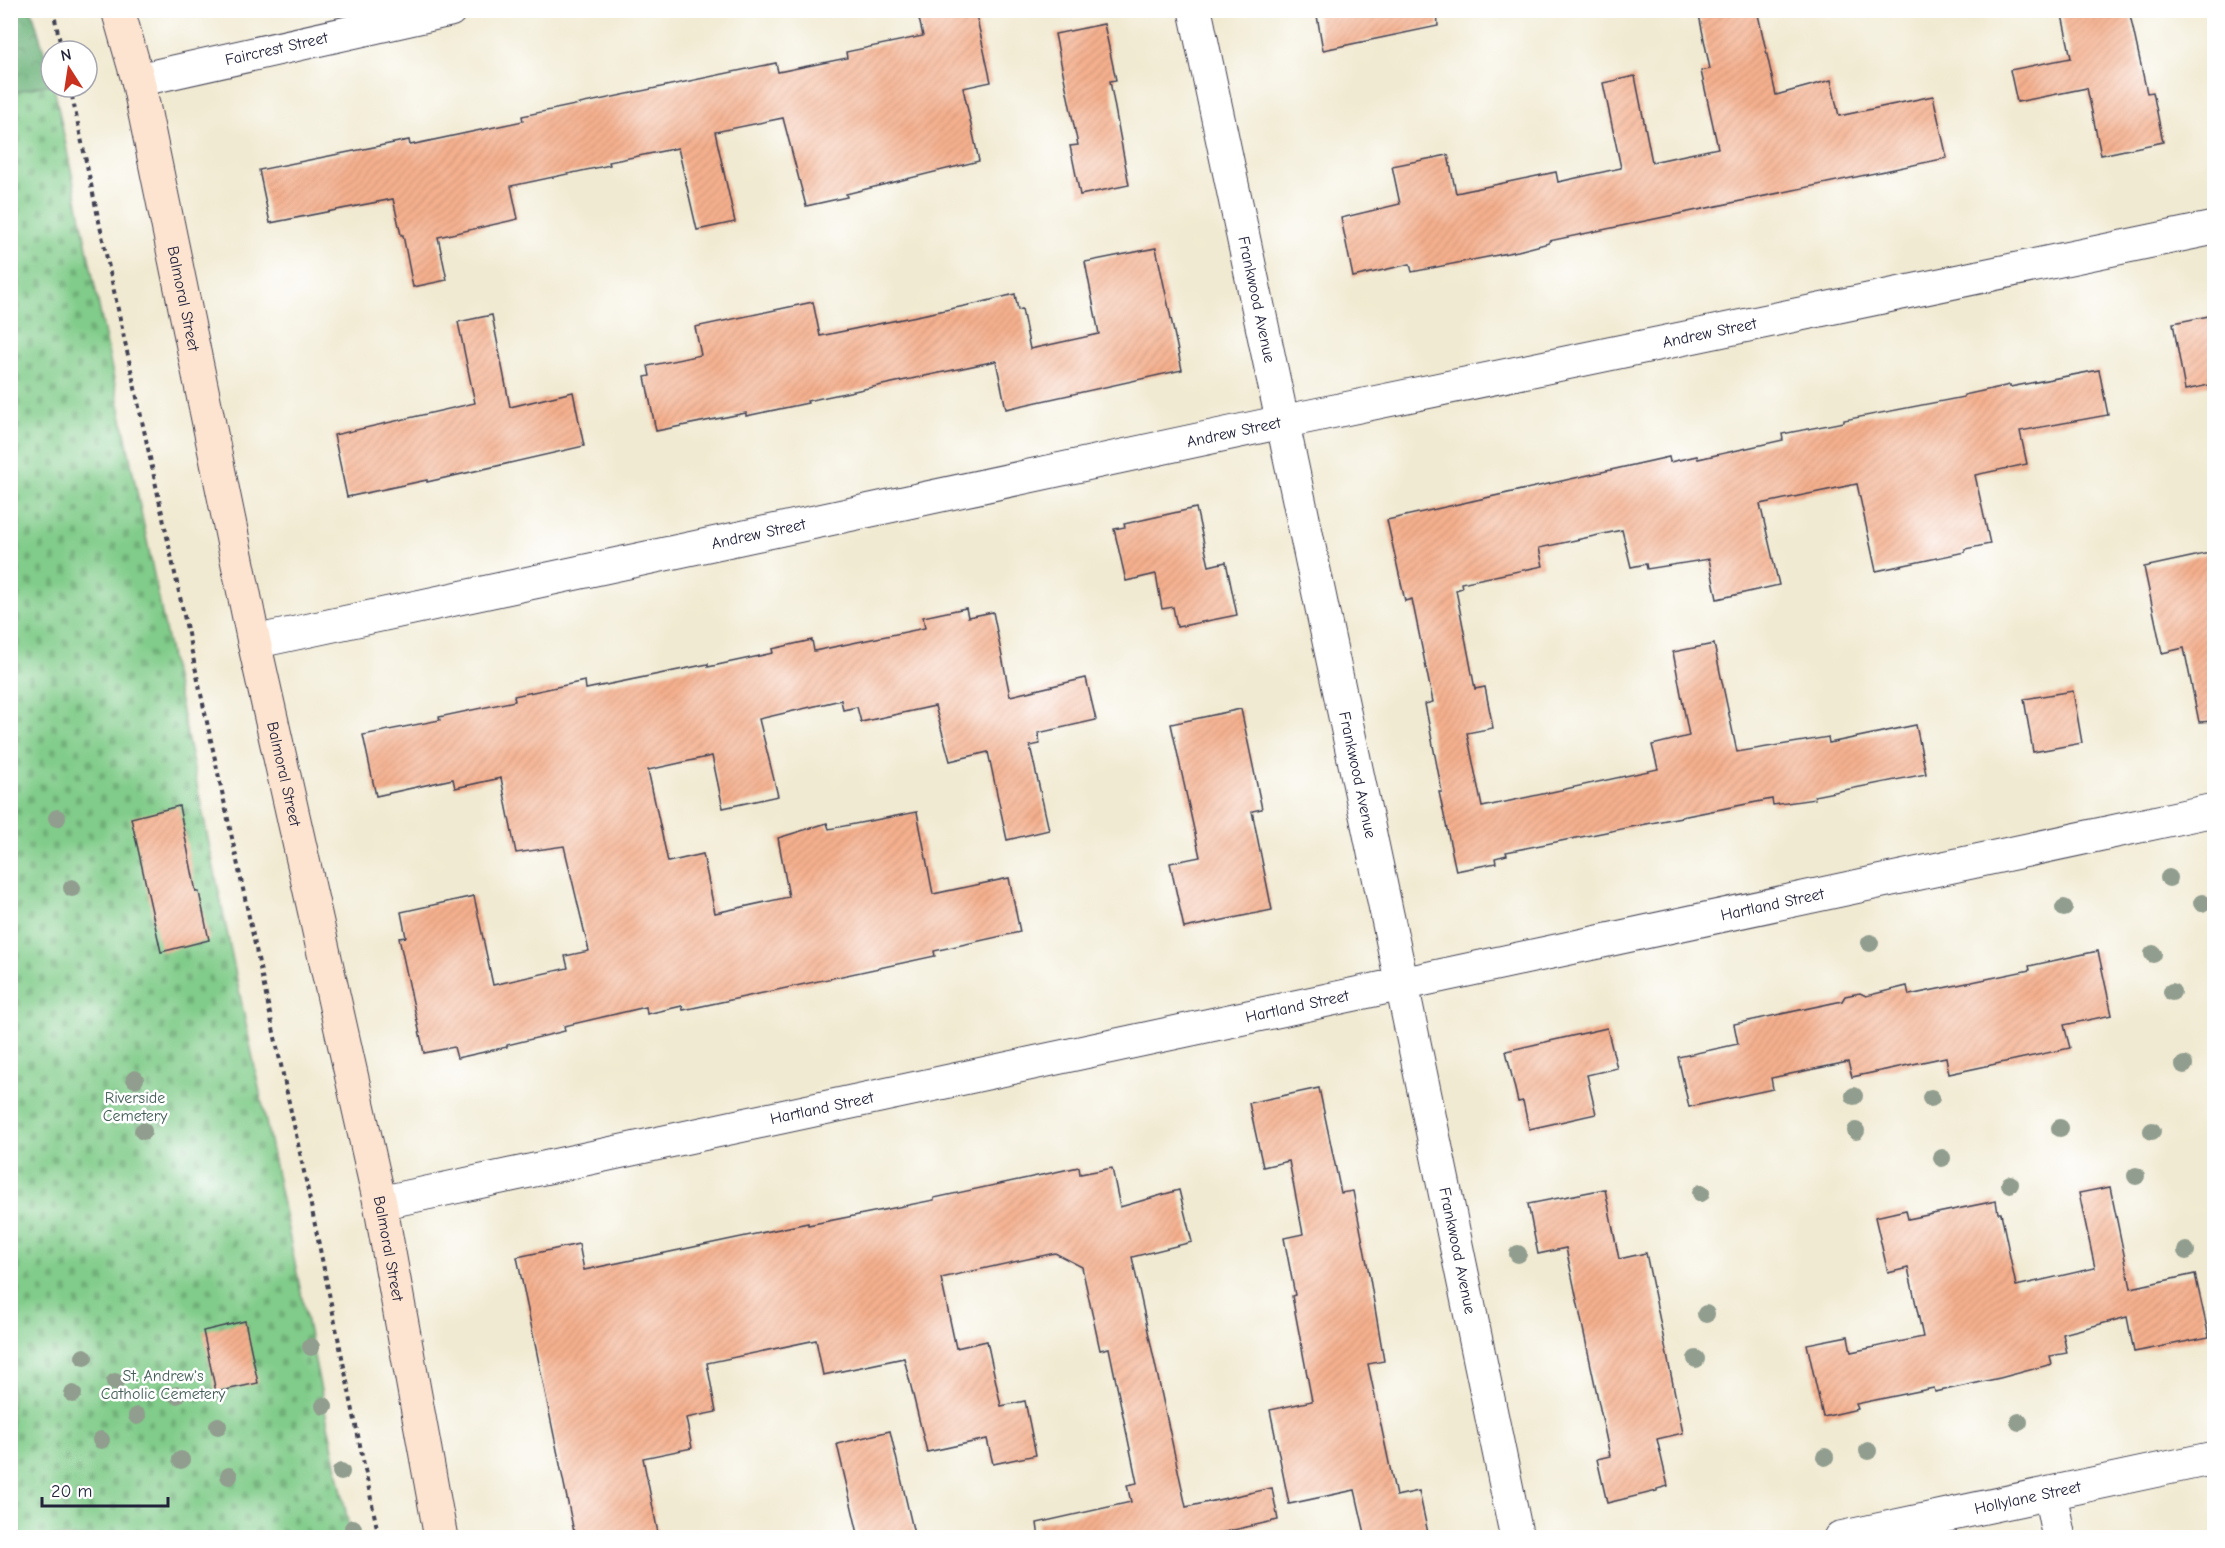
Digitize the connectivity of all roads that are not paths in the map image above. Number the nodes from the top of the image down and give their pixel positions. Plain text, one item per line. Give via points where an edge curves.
1 (118, 10) edge
2 (450, 10) edge
3 (1195, 10) edge
4 (138, 80) junction
5 (2214, 228) edge
6 (1282, 422) junction
7 (254, 642) junction
8 (2214, 810) edge
9 (1402, 985) junction
10 (380, 1203) junction
11 (2214, 1458) edge
12 (2050, 1494) junction
13 (441, 1538) edge
14 (1517, 1538) edge
15 (1840, 1538) edge
16 (2060, 1538) edge

1 - 4 main road, Balmoral Street
2 - 4 street, Faircrest Street
3 - 6 street, Frankwood Avenue
4 - 7 main road, Balmoral Street
5 - 6 street, Andrew Street
6 - 7 street, Andrew Street
6 - 9 street, Frankwood Avenue
7 - 10 main road, Balmoral Street
8 - 9 street, Hartland Street
9 - 10 street, Hartland Street
9 - 14 street, Frankwood Avenue
10 - 13 main road, Balmoral Street
11 - 12 street, Hollylane Street
12 - 15 street, Hollylane Street
12 - 16 street

